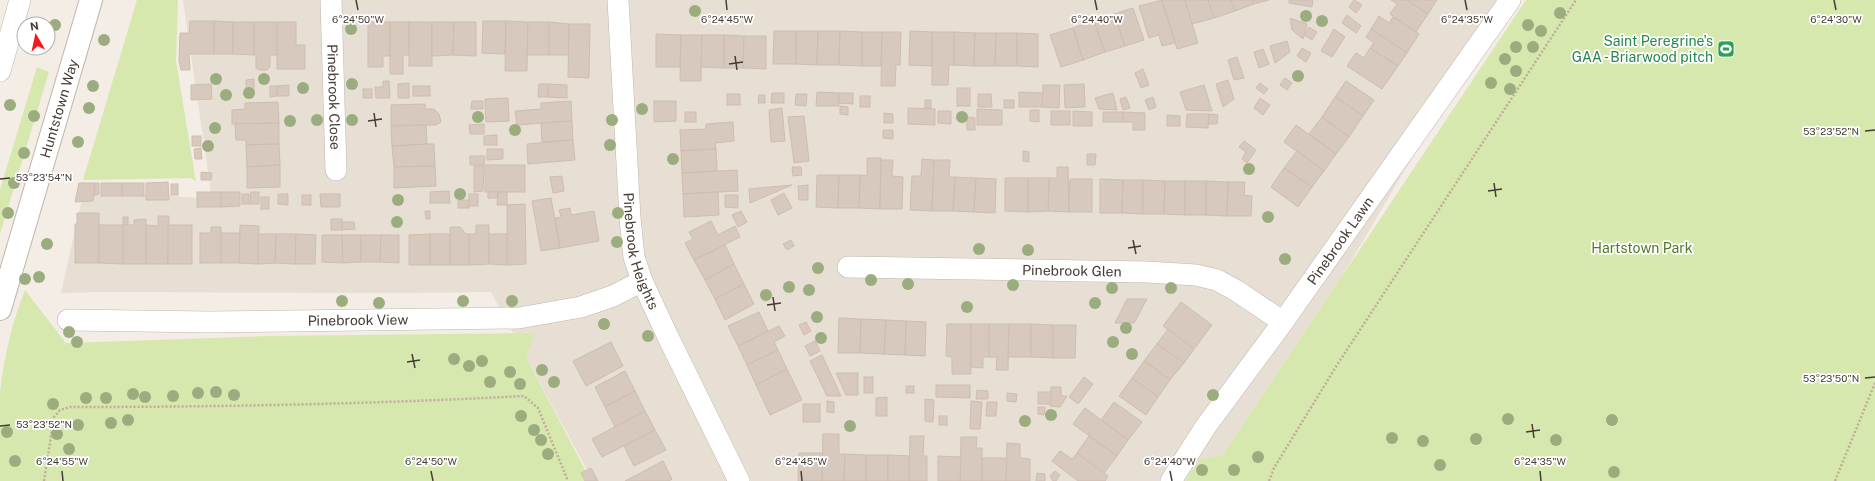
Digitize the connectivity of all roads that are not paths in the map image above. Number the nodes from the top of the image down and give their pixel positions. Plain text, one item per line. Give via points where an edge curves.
1 (20, 0) edge
2 (91, 0) edge
3 (331, 0) edge
4 (618, 0) edge
5 (1510, 0) edge
6 (5, 35) edge
7 (0, 71) edge
8 (336, 170) dead end
9 (848, 267) dead end
10 (642, 281) junction
11 (0, 309) edge
12 (68, 320) dead end
13 (1283, 322) junction
14 (740, 481) edge
15 (1171, 481) edge

1 - 6 street
2 - 11 street, Huntstown Way
3 - 8 street, Pinebrook Close
4 - 10 street, Pinebrook Heights via 630,218 634,256
5 - 13 street, Pinebrook Lawn
6 - 7 street
9 - 13 street, Pinebrook Glen via 1196,275 1221,282
10 - 12 street, Pinebrook View via 613,296 581,307 519,318 208,322
10 - 14 street, Pinebrook Heights
13 - 15 street, Pinebrook Lawn via 1206,426

